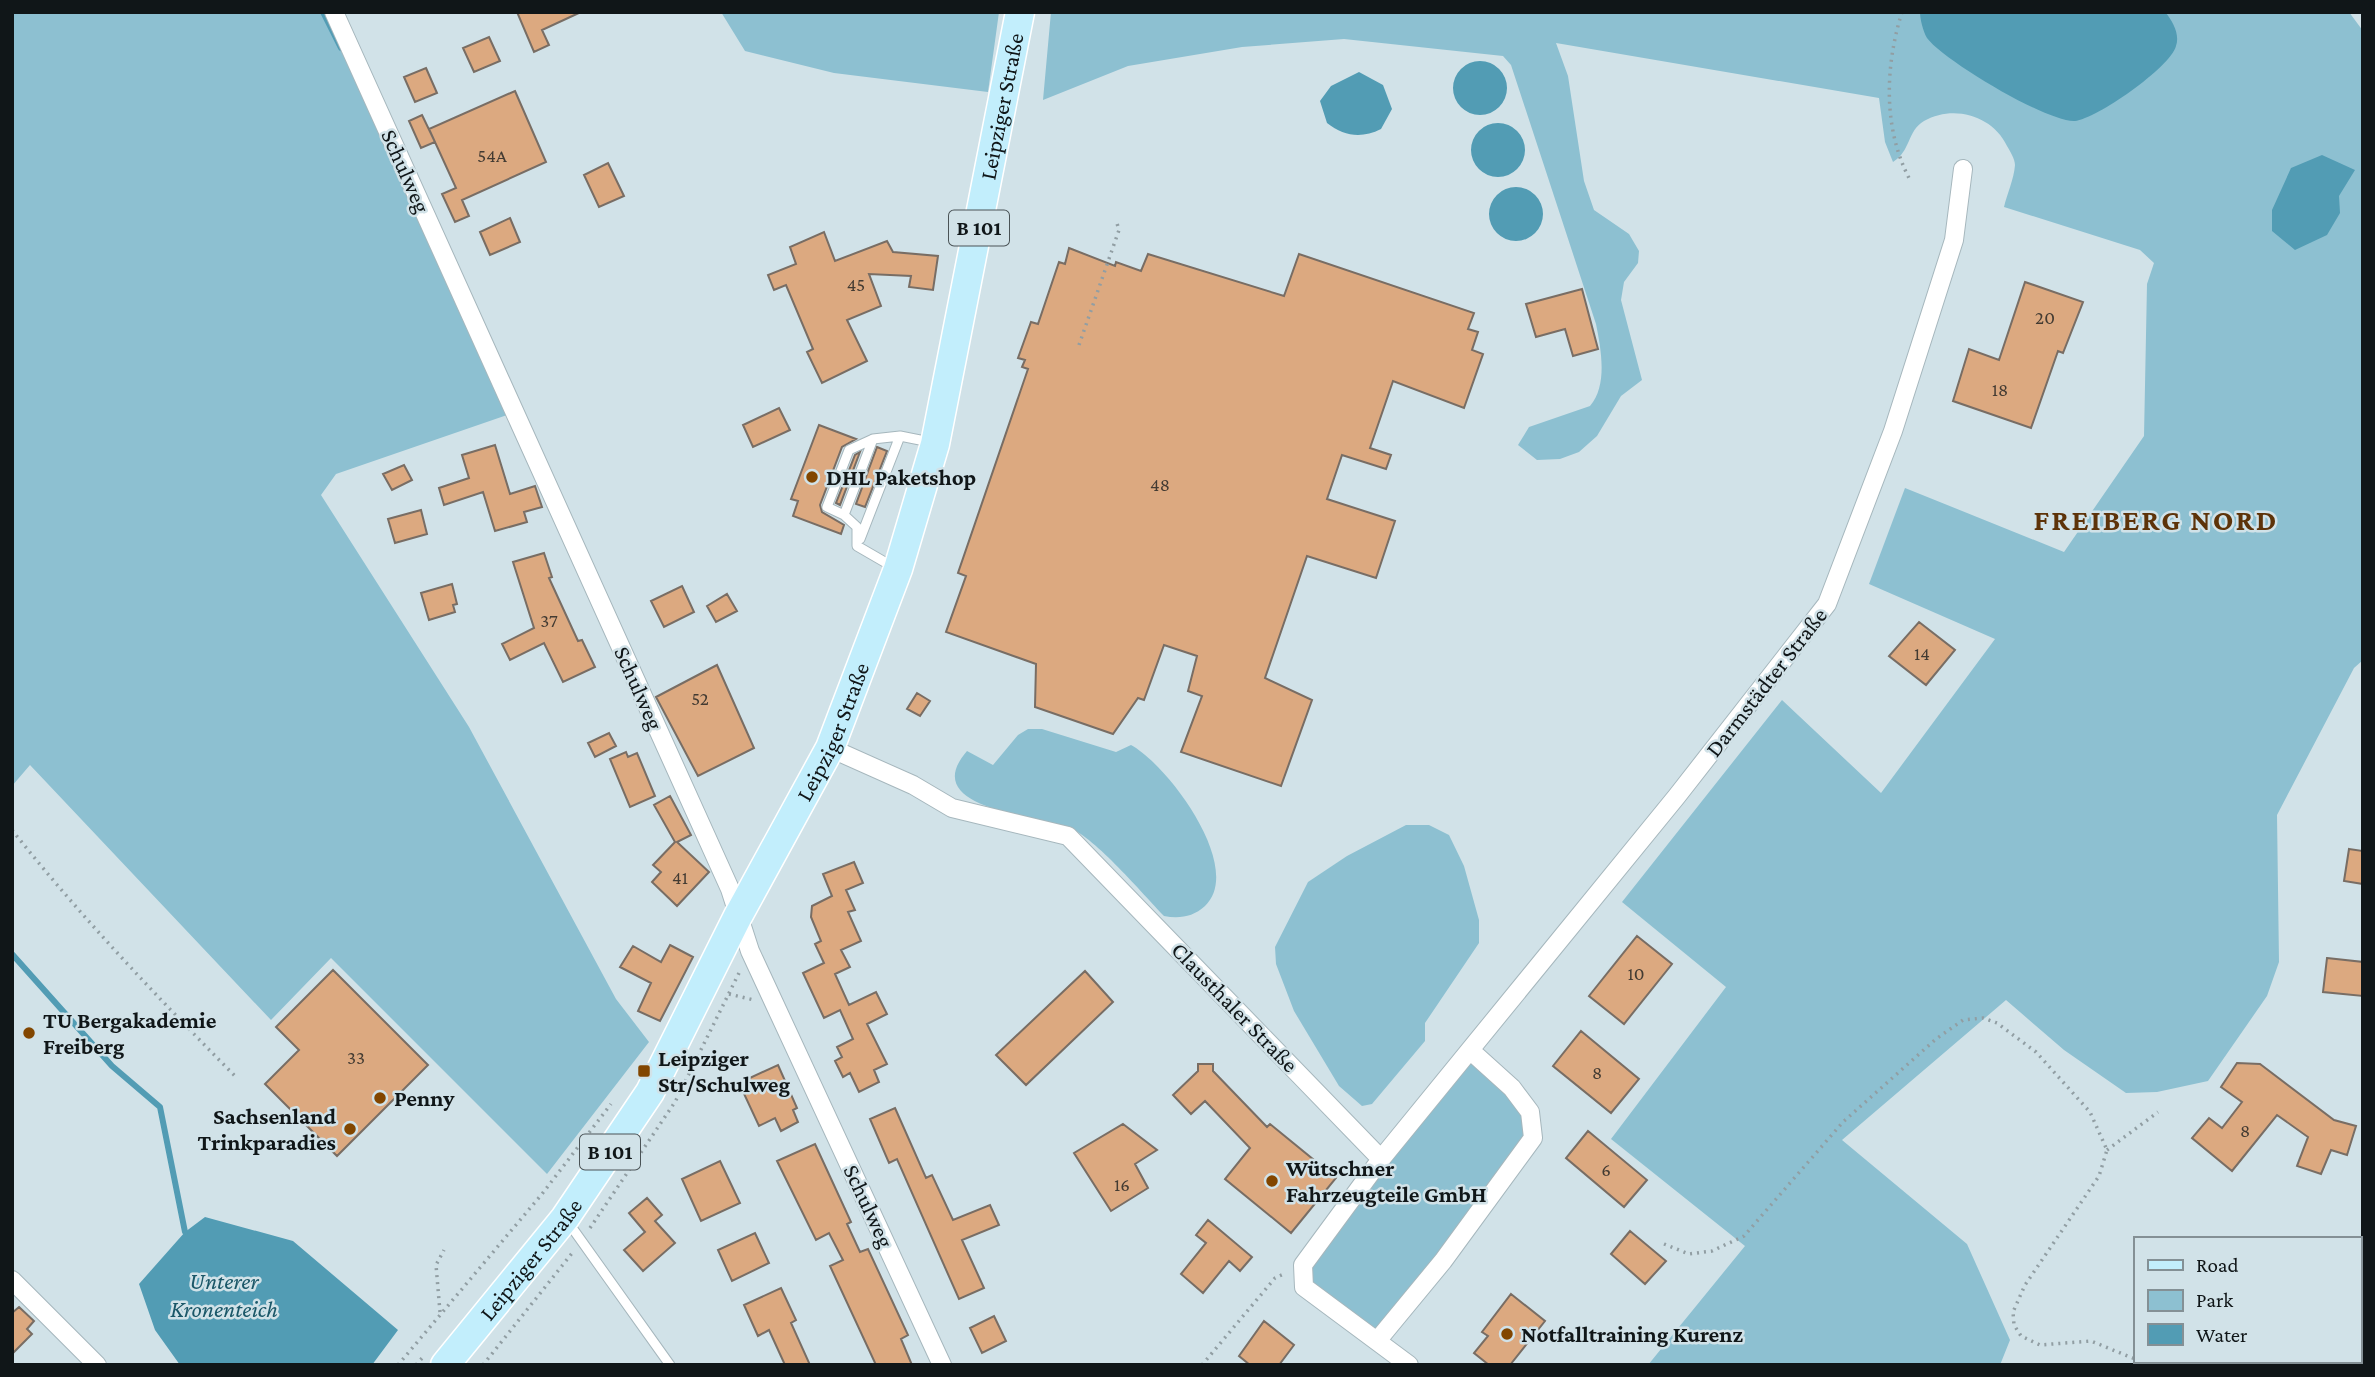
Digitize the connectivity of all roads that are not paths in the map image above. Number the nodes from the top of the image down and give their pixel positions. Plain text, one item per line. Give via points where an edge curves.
1 (334, 12) edge
2 (1020, 12) edge
3 (1963, 169) dead end
4 (900, 436) junction
5 (873, 439) junction
6 (935, 444) junction
7 (844, 515) junction
8 (857, 546) junction
9 (898, 569) junction
10 (830, 748) junction
11 (738, 916) junction
12 (1471, 1051) junction
13 (1381, 1159) junction
14 (565, 1218) junction
15 (12, 1280) edge
16 (1377, 1341) junction
17 (434, 1360) edge
18 (97, 1365) edge
19 (670, 1365) edge
20 (942, 1365) edge
21 (1409, 1365) edge

1 - 11 street, Schulweg via 730,889
2 - 6 main road, Leipziger Straße / B 101
3 - 12 street, Darmstädter Straße via 1954,240 1893,431 1827,604
4 - 5 lane
4 - 6 lane
4 - 8 lane
5 - 7 lane
5 - 7 lane via 849,450 827,507
6 - 9 main road, Leipziger Straße / B 101
7 - 8 lane via 857,527
8 - 9 lane
9 - 10 main road, Leipziger Straße / B 101
10 - 11 main road, Leipziger Straße / B 101
10 - 13 street, Clausthaler Straße via 952,808 1068,836
11 - 14 main road, Leipziger Straße / B 101 via 655,1084
11 - 20 street, Schulweg via 750,951
12 - 13 street, Darmstädter Straße
12 - 16 street via 1512,1088 1530,1112 1533,1138 1443,1261
13 - 16 street via 1303,1265 1304,1287
14 - 17 main road, Leipziger Straße / B 101
14 - 19 lane
15 - 18 street
16 - 21 street

